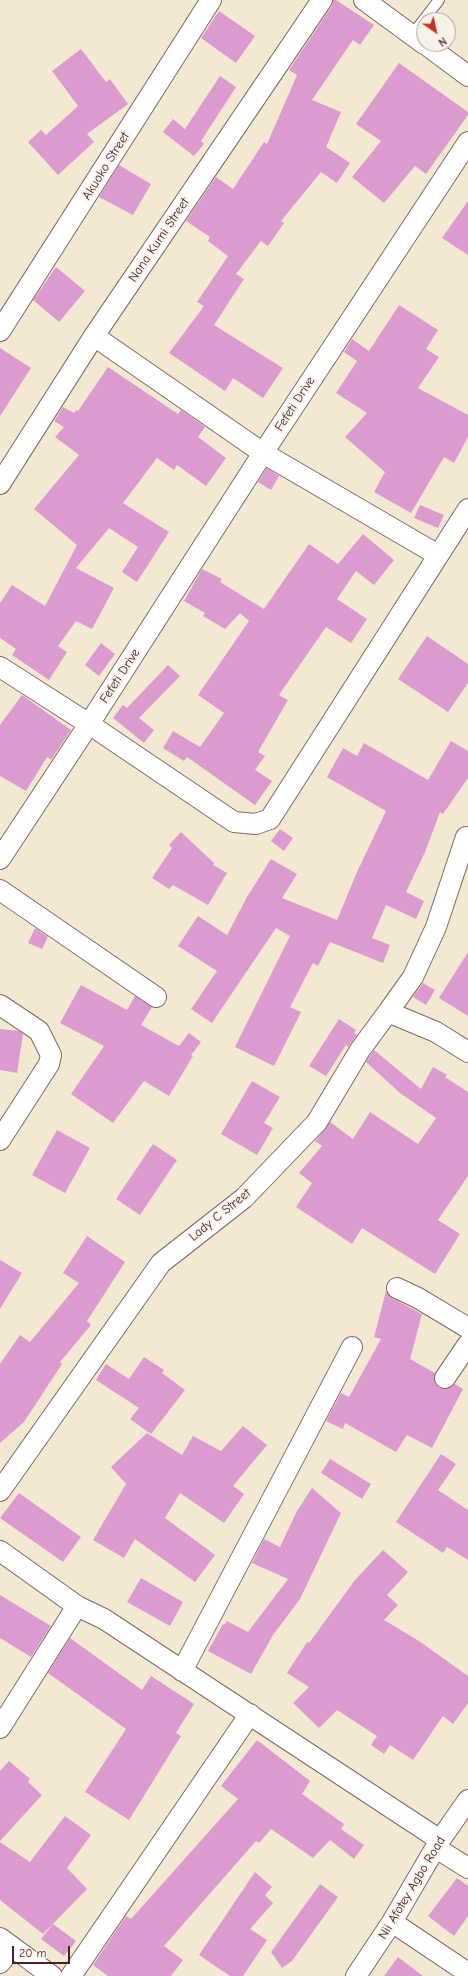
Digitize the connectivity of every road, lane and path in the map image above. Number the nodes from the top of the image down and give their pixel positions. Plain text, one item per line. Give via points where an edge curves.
1 (211, 0) edge
2 (322, 0) edge
3 (364, 0) edge
4 (439, 0) edge
5 (433, 12) edge
6 (416, 38) edge
7 (435, 52) edge
8 (468, 76) edge
9 (468, 142) edge
10 (0, 331) edge
11 (94, 336) junction
12 (263, 453) junction
13 (0, 484) edge
14 (468, 509) edge
15 (438, 555) junction
16 (0, 667) edge
17 (89, 724) junction
18 (466, 837) dead end
19 (0, 859) edge
20 (0, 890) edge
21 (156, 997) dead end
22 (0, 1005) edge
23 (388, 1012) junction
24 (468, 1052) edge
25 (0, 1140) edge
26 (397, 1288) dead end
27 (468, 1328) edge
28 (468, 1344) edge
29 (352, 1347) dead end
30 (445, 1378) dead end
31 (0, 1491) edge
32 (0, 1551) edge
33 (77, 1606) junction
34 (182, 1671) junction
35 (250, 1714) junction
36 (0, 1728) edge
37 (468, 1800) edge
38 (438, 1844) junction
39 (468, 1868) edge
40 (392, 1922) junction
41 (4, 1950) edge
42 (468, 1973) edge
43 (52, 1976) edge
44 (71, 1976) edge
45 (356, 1976) edge

1 - 10 street, Akuoko Street
2 - 11 street, Nana Kumi Street
3 - 6 street
4 - 5 lane
7 - 8 street
9 - 12 street, Fefeti Drive
11 - 12 street
11 - 13 street, Nana Kumi Street
12 - 15 street
12 - 17 street, Fefeti Drive
14 - 15 street
15 - 17 street via 270,819 256,824 234,822
16 - 17 street
17 - 19 street, Fefeti Drive
18 - 23 street, Lady C Street via 436,927 413,977
20 - 21 street
22 - 25 street via 38,1031 51,1055 49,1064
23 - 24 street via 436,1032
23 - 31 street, Lady C Street via 360,1050 317,1122 244,1198 161,1263
26 - 27 street
28 - 30 street
29 - 34 street
32 - 33 street
33 - 34 street via 104,1619
33 - 36 street
34 - 35 street
35 - 38 street
35 - 44 street
37 - 38 street, Nii Afotey Agbo Road
38 - 39 street
38 - 40 street, Nii Afotey Agbo Road
40 - 42 street
40 - 45 street, Nii Afotey Agbo Road
41 - 43 street

